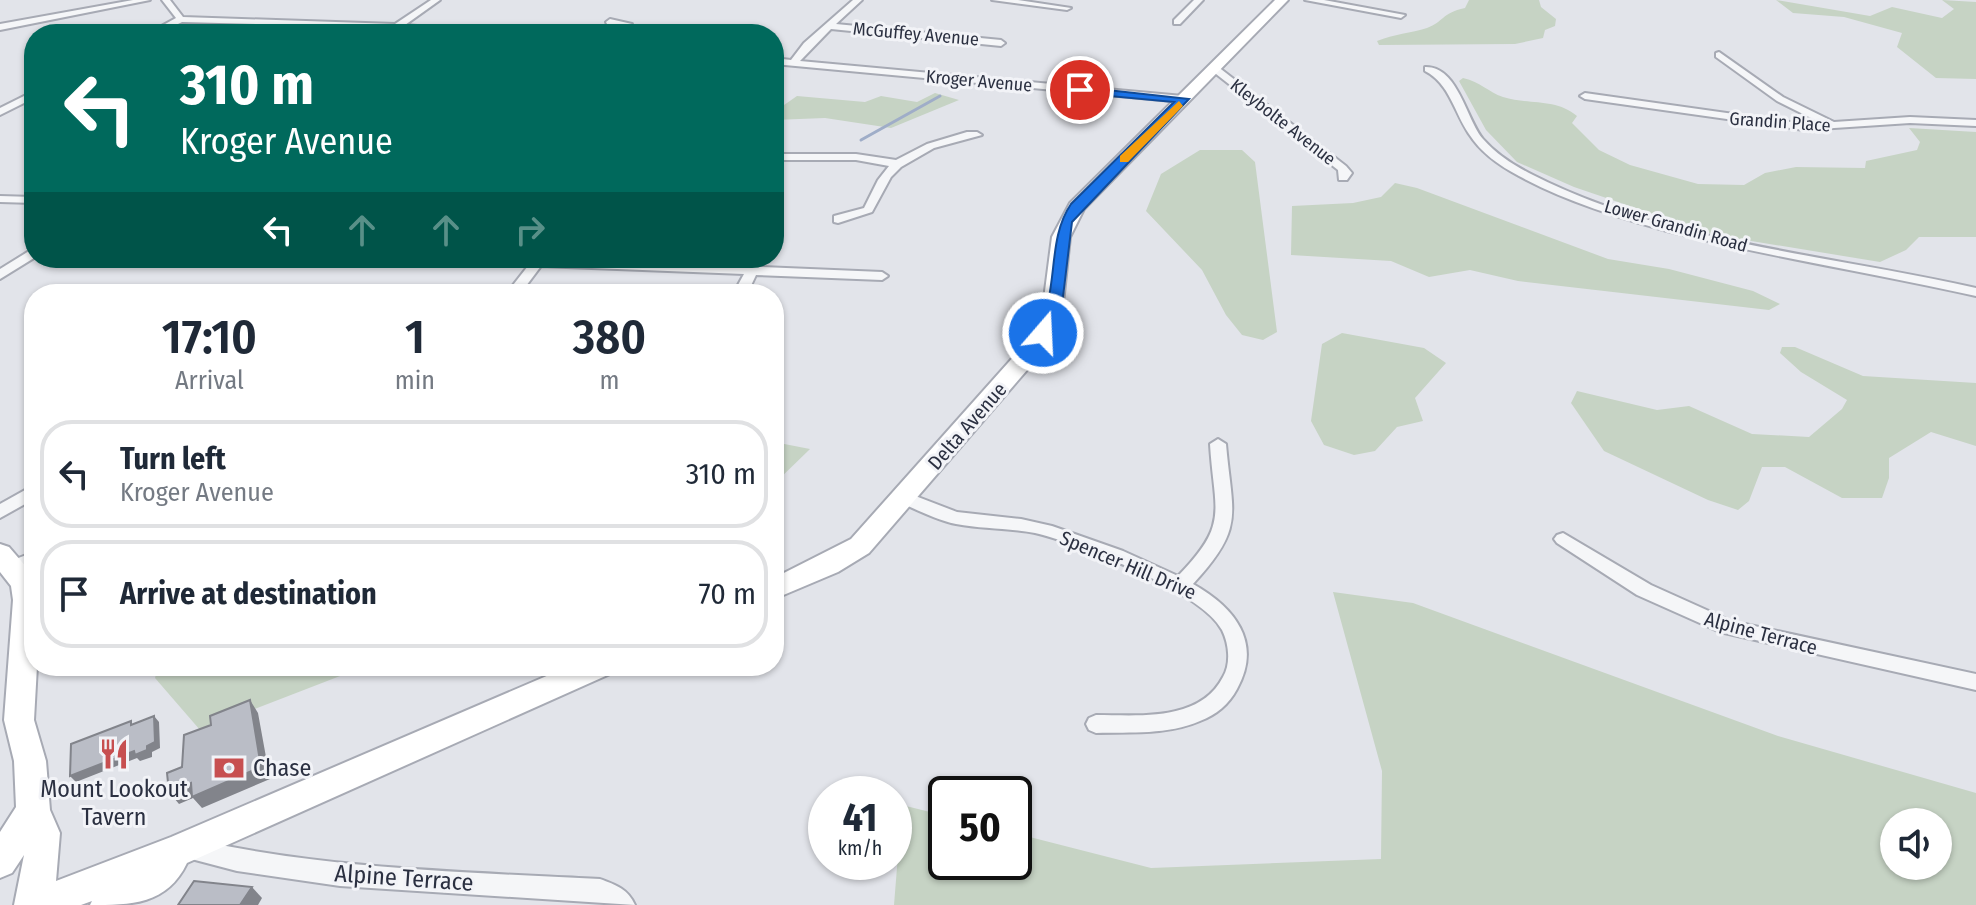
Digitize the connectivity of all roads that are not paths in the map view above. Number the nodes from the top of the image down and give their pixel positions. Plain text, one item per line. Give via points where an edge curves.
1 (146, 0) edge
2 (166, 0) edge
3 (436, 0) edge
4 (858, 0) edge
5 (996, 0) edge
6 (1199, 0) edge
7 (1282, 0) edge
8 (1309, 0) edge
9 (1066, 4) edge
10 (1401, 15) dead end
11 (181, 19) junction
12 (36, 22) joint
13 (610, 22) dead end
14 (1177, 22) dead end
15 (171, 24) edge
16 (336, 24) edge
17 (401, 24) edge
18 (620, 24) edge
19 (831, 26) junction
20 (0, 27) edge
21 (1001, 43) dead end
22 (1719, 55) dead end
23 (784, 62) edge
24 (793, 63) junction
25 (1214, 68) junction
26 (1428, 69) dead end
27 (1585, 96) dead end
28 (24, 99) edge
29 (1183, 99) junction
30 (0, 112) edge
31 (1976, 123) edge
32 (1839, 126) junction
33 (977, 135) dead end
34 (784, 157) edge
35 (898, 164) junction
36 (1343, 178) dead end
37 (0, 199) edge
38 (24, 200) edge
39 (838, 219) dead end
40 (24, 259) edge
41 (534, 268) edge
42 (694, 268) edge
43 (752, 271) junction
44 (0, 275) edge
45 (882, 276) dead end
46 (521, 284) edge
47 (745, 284) edge
48 (1976, 292) edge
49 (1218, 444) dead end
50 (24, 497) edge
51 (905, 498) junction
52 (0, 512) edge
53 (1563, 539) dead end
54 (16, 560) edge
55 (24, 583) edge
56 (1182, 584) junction
57 (784, 585) edge
58 (24, 645) edge
59 (577, 676) edge
60 (1976, 682) edge
61 (1096, 724) dead end
62 (33, 810) junction
63 (183, 848) junction
64 (0, 862) edge
65 (35, 905) edge
66 (108, 905) edge
67 (623, 905) edge

1 - 12 street
2 - 11 street
3 - 17 street
4 - 19 street
5 - 9 street
6 - 14 street
7 - 25 main road, Delta Avenue
8 - 10 street
11 - 15 street
11 - 16 street
12 - 20 street
13 - 18 street
19 - 21 street, McGuffey Avenue
19 - 24 street
22 - 32 street via 1796,109
23 - 24 street, Kroger Avenue
24 - 29 street, Kroger Avenue
25 - 29 main road, Delta Avenue
25 - 36 street, Kleybolte Avenue via 1342,168
26 - 48 street, Lower Grandin Road via 1443,76 1478,141 1540,182 1714,240
27 - 32 street, Grandin Place via 1716,117
28 - 30 street
29 - 51 main road, Delta Avenue via 1076,207 1061,237 1051,322
31 - 32 street, Grandin Place via 1898,120
33 - 35 street via 955,135
34 - 35 street
35 - 39 street via 868,210
37 - 38 street
40 - 44 street
41 - 46 street
42 - 43 street
43 - 45 street
43 - 47 street
49 - 56 street via 1226,525 1213,553
50 - 52 street
51 - 56 street, Spencer Hill Drive via 943,515 1044,529
51 - 57 main road, Delta Avenue via 860,546
53 - 60 street, Alpine Terrace via 1644,590 1727,627
54 - 55 main road
56 - 61 street, Spencer Hill Drive via 1214,606 1235,637 1237,668 1231,685 1220,700 1185,719
58 - 62 main road via 19,720 30,761
59 - 63 main road
62 - 64 main road
62 - 65 main road via 43,833
63 - 65 main road
63 - 66 main road via 160,873
63 - 67 street, Alpine Terrace via 307,871 600,890

